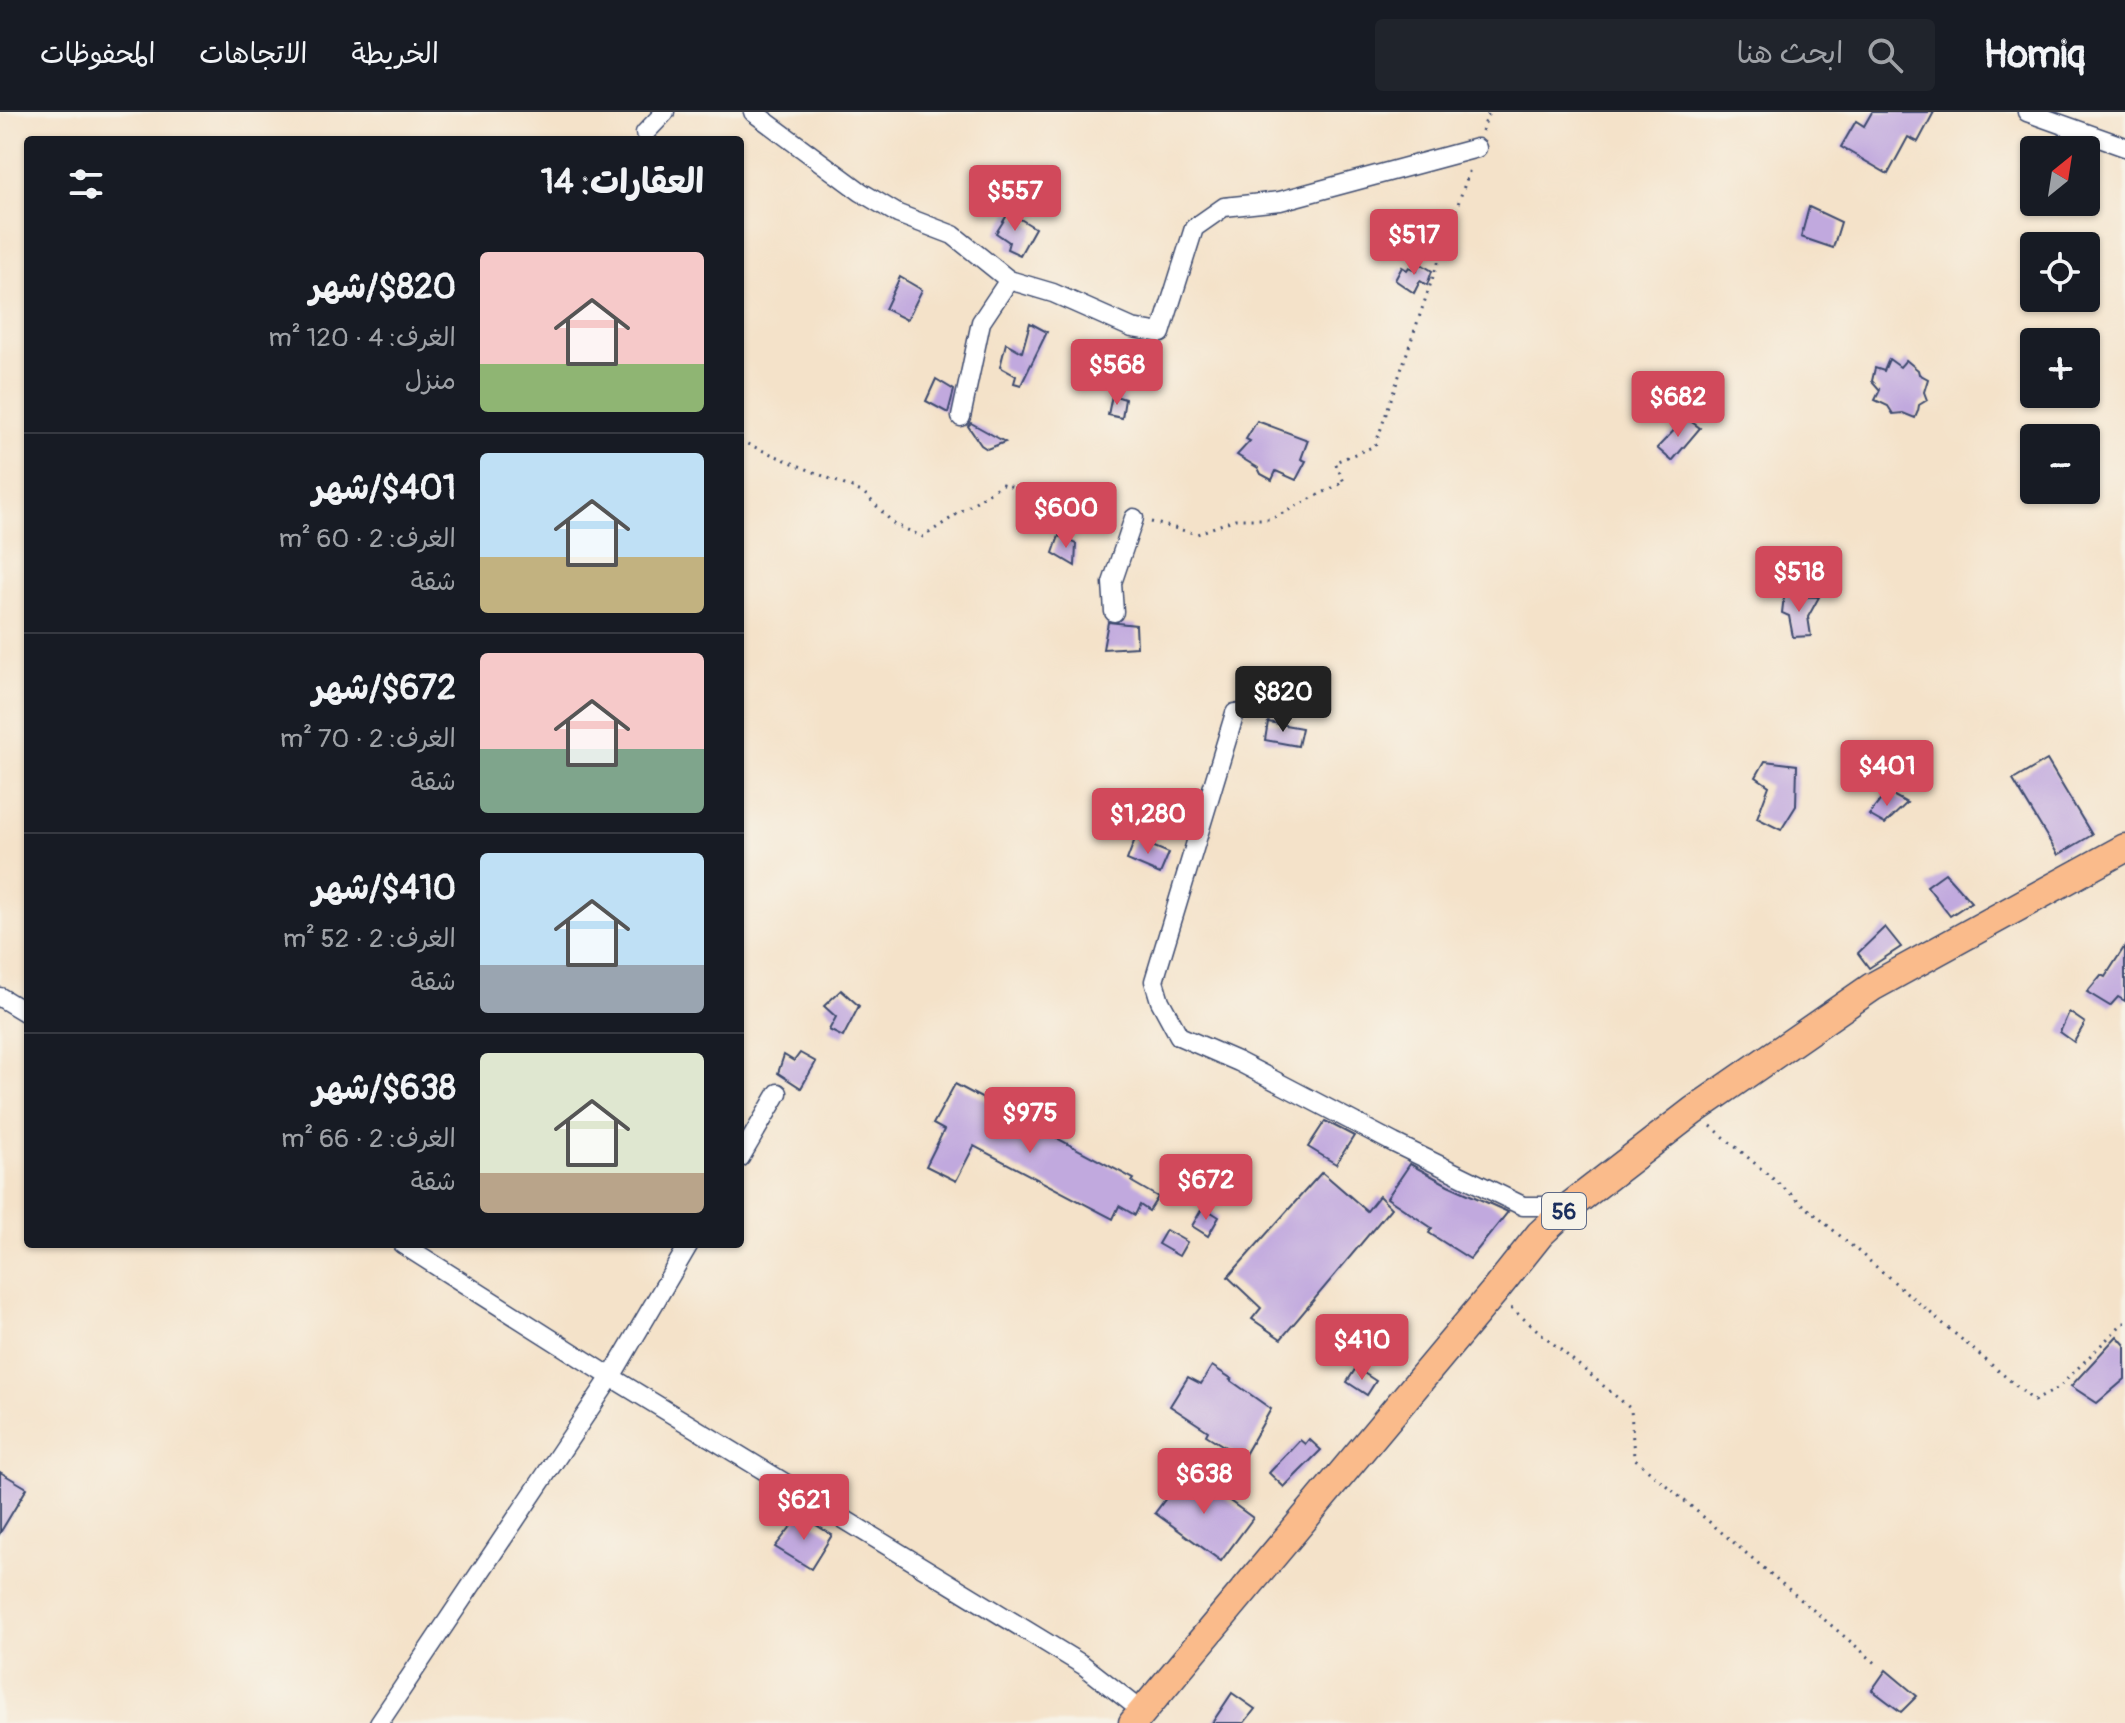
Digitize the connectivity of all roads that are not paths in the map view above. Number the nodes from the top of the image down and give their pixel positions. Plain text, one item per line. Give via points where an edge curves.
1 (665, 112) edge
2 (753, 112) edge
3 (2027, 112) edge
4 (645, 133) dead end
5 (2125, 147) edge
6 (1477, 148) road end
7 (1009, 280) junction
8 (961, 417) dead end
9 (1134, 518) road end
10 (1114, 612) dead end
11 (1235, 713) dead end
12 (2125, 848) edge
13 (0, 997) edge
14 (24, 1012) edge
15 (778, 1093) dead end
16 (744, 1151) edge
17 (1570, 1206) junction
18 (408, 1248) edge
19 (687, 1248) edge
20 (611, 1377) junction
21 (1137, 1717) edge
22 (379, 1723) edge

1 - 4 street
2 - 7 street via 861,192 898,214 953,235
3 - 5 street
6 - 7 street via 1280,201 1224,207 1194,228 1161,333 1132,328
7 - 8 street via 981,322
9 - 10 street via 1112,583
11 - 17 street via 1154,981 1179,1036 1523,1206
12 - 17 main road, 56 via 1872,987 1693,1111
13 - 14 street
15 - 16 street
17 - 21 main road, 56 via 1540,1234
18 - 20 street
19 - 20 street
20 - 21 street via 1083,1665
20 - 22 street

